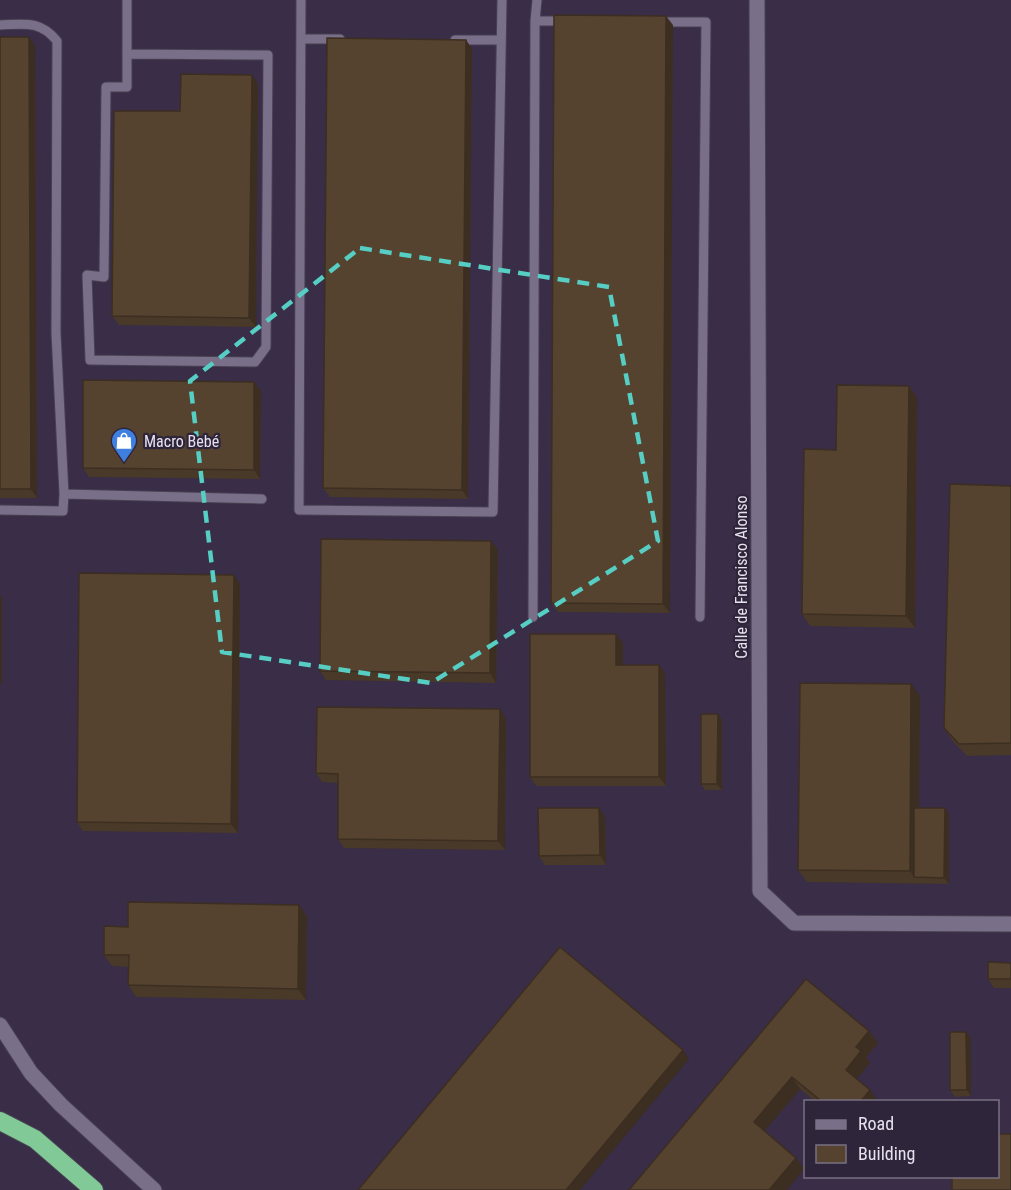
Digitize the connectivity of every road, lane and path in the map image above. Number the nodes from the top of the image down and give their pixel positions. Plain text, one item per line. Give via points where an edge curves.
1 (127, 0) edge
2 (301, 0) edge
3 (502, 0) edge
4 (537, 0) edge
5 (757, 0) edge
6 (534, 21) junction
7 (580, 21) edge
8 (649, 22) edge
9 (0, 25) edge
10 (301, 39) junction
11 (348, 39) edge
12 (442, 40) edge
13 (501, 40) junction
14 (127, 54) junction
15 (64, 494) junction
16 (262, 499) dead end
17 (0, 510) edge
18 (533, 617) dead end
19 (700, 617) dead end
20 (1011, 924) edge
21 (0, 1025) edge
22 (0, 1120) edge
23 (94, 1190) edge
24 (154, 1190) edge

1 - 14 lane
2 - 10 lane
3 - 13 lane
4 - 6 lane
5 - 20 street, Calle de Francisco Alonso via 760,891 794,923
6 - 7 lane
6 - 18 lane
8 - 19 lane via 706,22
9 - 15 lane via 35,24 57,41 56,333
10 - 11 lane
10 - 13 lane via 299,510 493,512
12 - 13 lane
14 - 14 lane via 127,87 106,87 104,277 87,275 90,360 255,362 266,347 268,55
15 - 16 lane
15 - 17 lane via 63,511
21 - 24 street via 31,1073
22 - 23 highway via 35,1139

